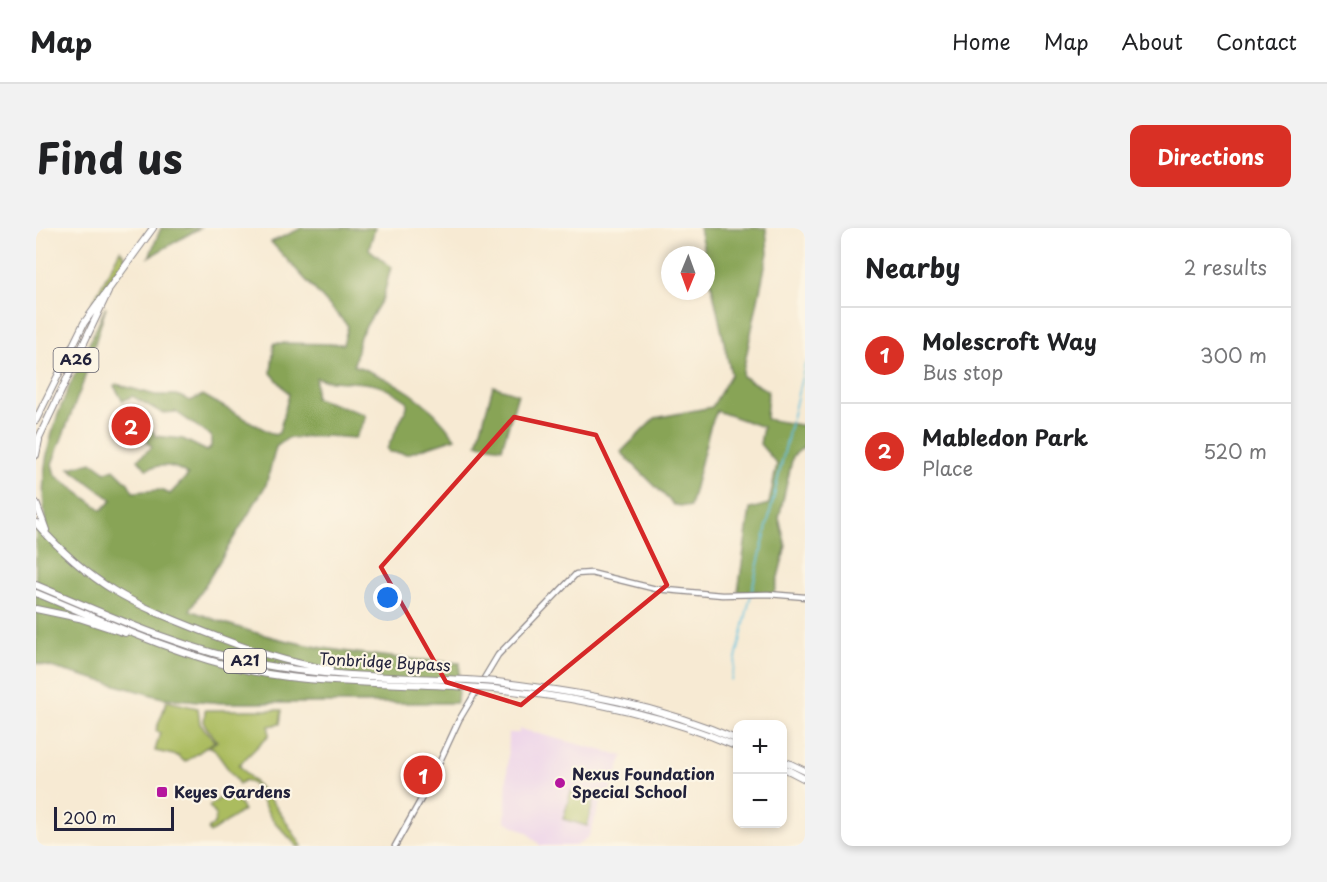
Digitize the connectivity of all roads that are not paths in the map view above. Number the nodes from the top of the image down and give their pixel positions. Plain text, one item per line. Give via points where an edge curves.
1 (153, 228) edge
2 (110, 286) junction
3 (36, 420) edge
4 (41, 434) junction
5 (36, 444) edge
6 (36, 455) edge
7 (36, 503) edge
8 (36, 523) edge
9 (51, 540) junction
10 (36, 585) edge
11 (36, 593) edge
12 (805, 597) edge
13 (36, 609) edge
14 (153, 641) junction
15 (382, 675) junction
16 (467, 683) junction
17 (733, 738) edge
18 (733, 745) edge
19 (787, 762) edge
20 (787, 769) edge
21 (805, 771) edge
22 (805, 778) edge
23 (395, 846) edge

1 - 2 highway, A26
2 - 3 highway, A26 via 84,323
2 - 4 highway, A26
4 - 5 highway, A26
4 - 6 highway
7 - 9 highway
8 - 9 highway
9 - 15 highway via 100,584 153,613 257,653 312,666
10 - 15 highway, Tonbridge Bypass / A21 via 166,638 233,658 293,669
11 - 14 highway, Tonbridge Bypass / A21
12 - 23 street via 656,589 591,573 576,574 498,655 459,720
13 - 14 highway
14 - 16 highway, Tonbridge Bypass / A21 via 231,666 283,676
15 - 16 highway, Tonbridge Bypass / A21
16 - 17 highway, Tonbridge Bypass / A21, bridge via 497,682 623,700
16 - 18 highway, Tonbridge Bypass / A21, bridge via 633,711
19 - 21 highway
20 - 22 highway

